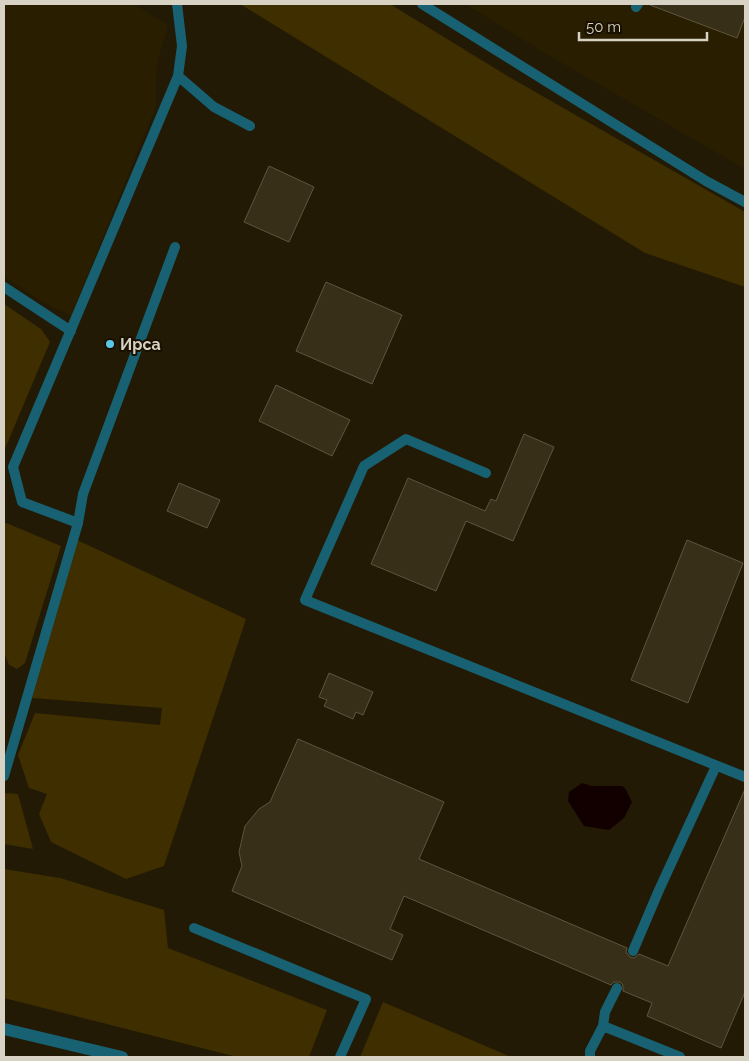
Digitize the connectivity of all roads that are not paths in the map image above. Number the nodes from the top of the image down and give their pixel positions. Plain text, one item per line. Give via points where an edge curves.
1 (176, 4) edge
2 (422, 4) edge
3 (178, 76) junction
4 (250, 126) dead end
5 (745, 202) edge
6 (175, 247) dead end
7 (4, 287) edge
8 (71, 331) junction
9 (486, 473) dead end
10 (78, 523) junction
11 (716, 766) junction
12 (4, 776) edge
13 (745, 778) edge
14 (194, 928) dead end
15 (633, 951) dead end
16 (617, 988) dead end
17 (603, 1026) junction
18 (4, 1029) edge
19 (122, 1057) edge
20 (340, 1057) edge
21 (590, 1057) edge
22 (680, 1057) edge

1 - 3 lane via 182,46
2 - 5 lane
3 - 4 lane via 214,108
3 - 8 lane
6 - 10 lane via 83,494
7 - 8 lane
8 - 10 lane via 13,467 22,502
9 - 11 lane via 406,439 364,466 305,600
10 - 12 lane
11 - 13 lane
11 - 15 lane
14 - 20 lane via 366,999
16 - 17 lane via 605,1012
17 - 21 lane
17 - 22 lane
18 - 19 street

